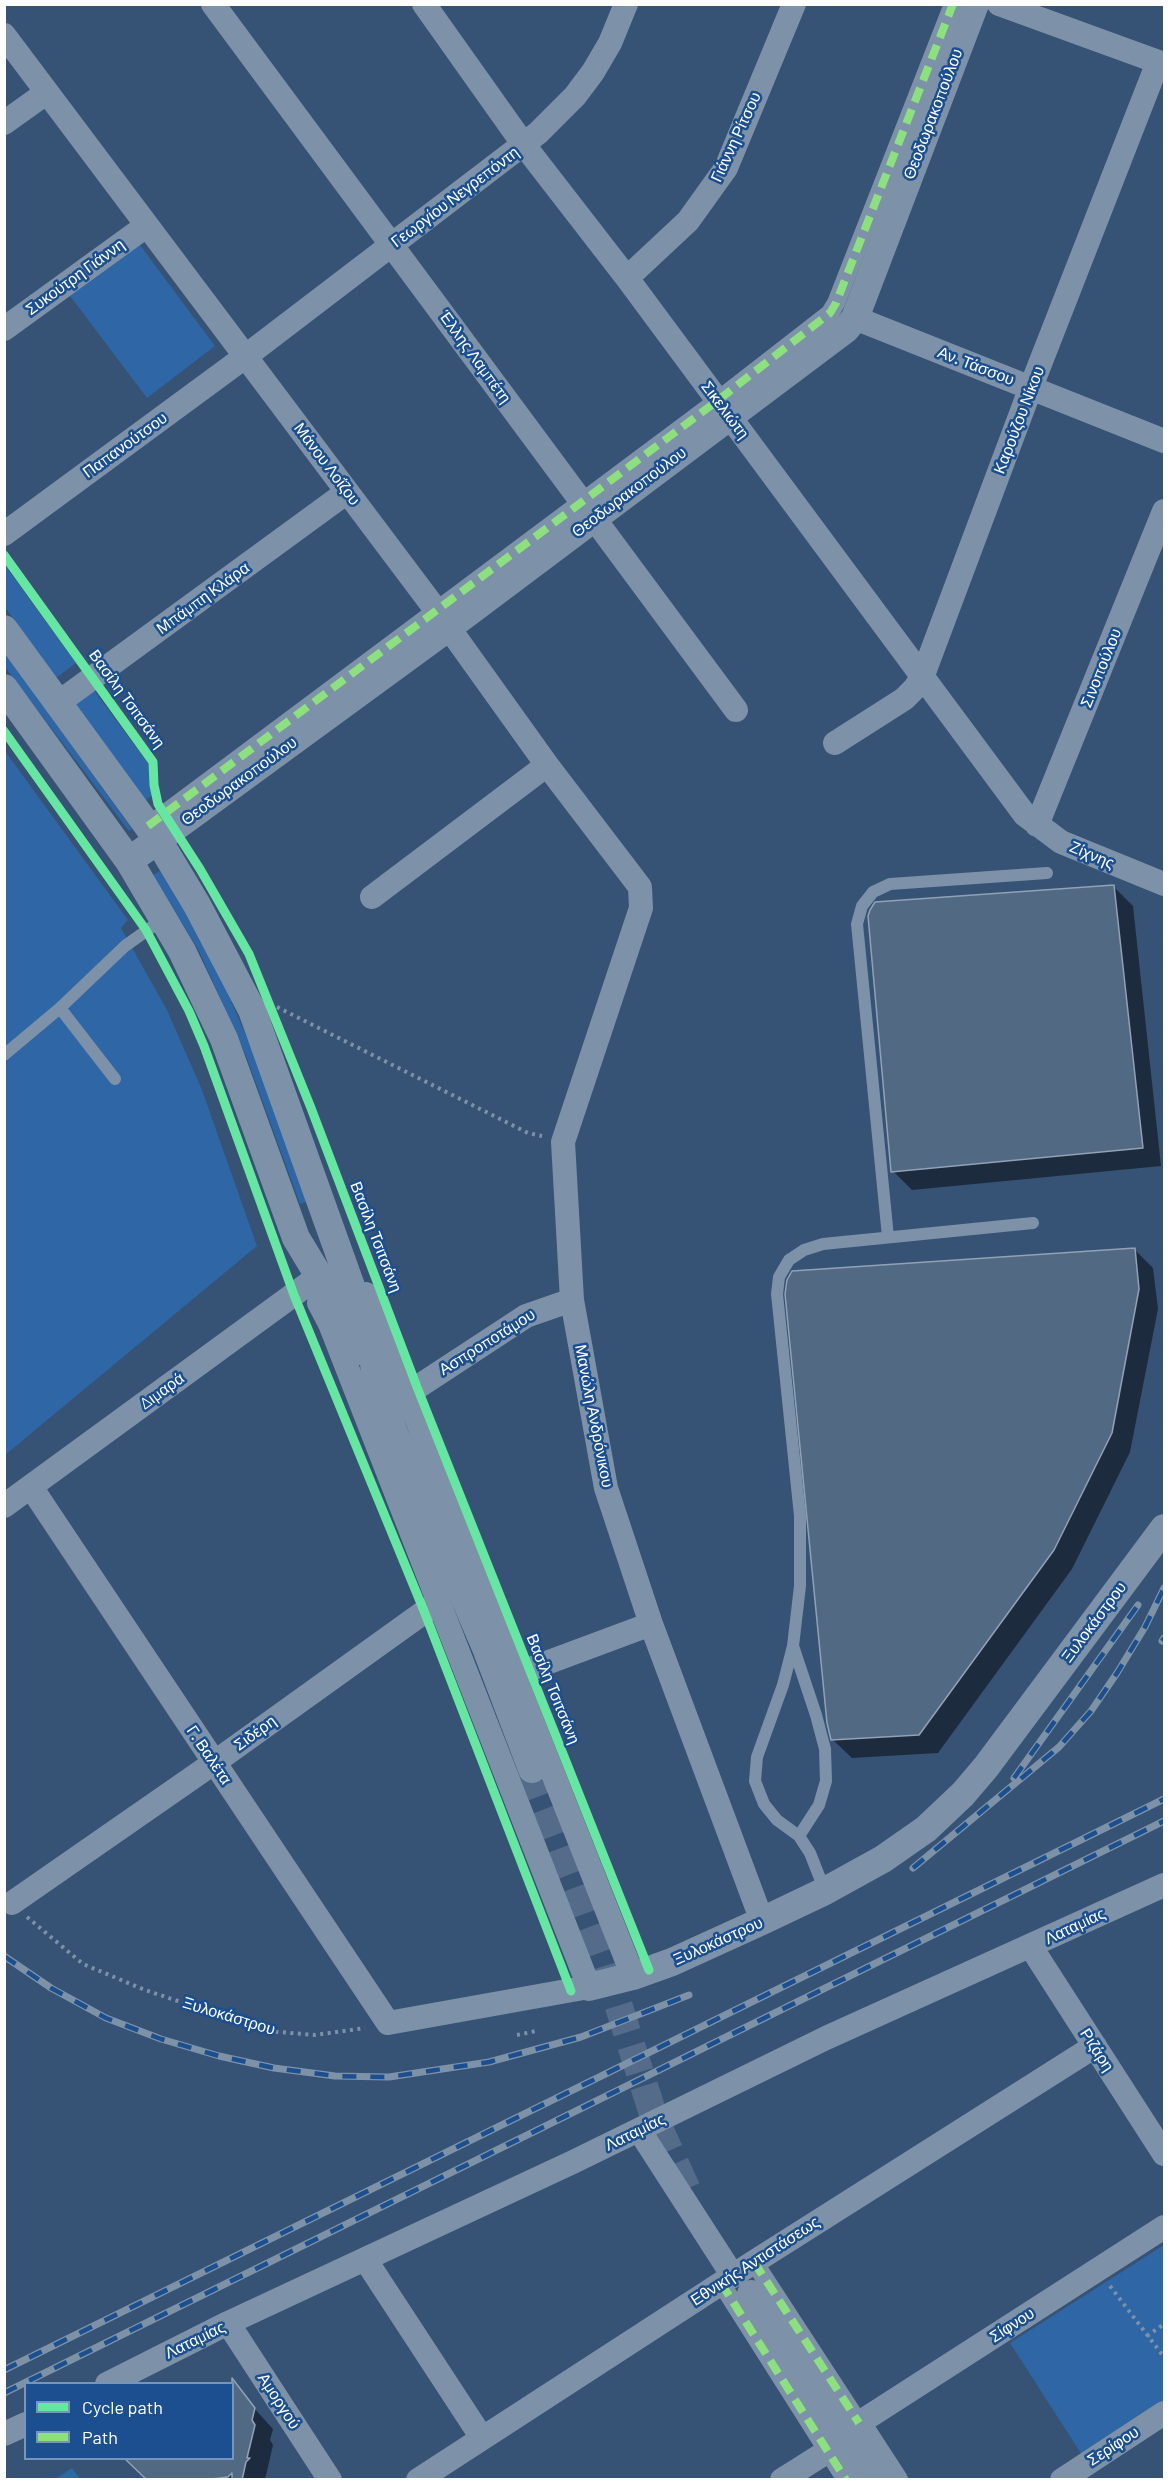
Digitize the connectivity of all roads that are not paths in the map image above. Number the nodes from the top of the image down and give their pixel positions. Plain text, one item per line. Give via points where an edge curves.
1 (213, 4) edge
2 (626, 4) edge
3 (794, 4) edge
4 (953, 4) edge
5 (975, 4) edge
6 (999, 4) edge
7 (430, 7) edge
8 (4, 35) edge
9 (1161, 63) edge
10 (46, 93) junction
11 (4, 123) edge
12 (524, 145) junction
13 (146, 225) junction
14 (393, 245) junction
15 (627, 278) junction
16 (855, 318) junction
17 (4, 328) edge
18 (246, 356) junction
19 (1031, 387) junction
20 (724, 409) junction
21 (1164, 441) edge
22 (347, 492) junction
23 (588, 509) junction
24 (1164, 511) edge
25 (4, 534) edge
26 (442, 619) junction
27 (4, 629) edge
28 (923, 675) junction
29 (4, 688) edge
30 (58, 703) junction
31 (736, 710) dead end
32 (835, 743) dead end
33 (547, 765) junction
34 (1031, 820) junction
35 (153, 833) junction
36 (129, 861) junction
37 (1047, 873) dead end
38 (1164, 884) edge
39 (372, 897) dead end
40 (642, 897) joint
41 (163, 919) junction
42 (60, 1008) junction
43 (4, 1055) edge
44 (115, 1079) dead end
45 (1033, 1223) dead end
46 (888, 1237) junction
47 (324, 1276) junction
48 (572, 1300) junction
49 (407, 1394) junction
50 (31, 1486) junction
51 (4, 1506) edge
52 (1164, 1528) edge
53 (438, 1602) junction
54 (651, 1624) junction
55 (793, 1646) junction
56 (513, 1675) junction
57 (214, 1762) junction
58 (532, 1769) tunnel mouth
59 (799, 1836) junction
60 (1164, 1885) edge
61 (825, 1891) junction
62 (12, 1903) road end
63 (762, 1922) junction
64 (1030, 1947) junction
65 (633, 1976) junction
66 (589, 1988) junction
67 (388, 2023) joint
68 (1095, 2046) junction
69 (639, 2130) junction
70 (1164, 2154) edge
71 (1164, 2227) edge
72 (365, 2259) junction
73 (754, 2262) junction
74 (735, 2284) junction
75 (228, 2324) junction
76 (111, 2382) edge
77 (1164, 2412) edge
78 (859, 2423) junction
79 (24, 2425) edge
80 (4, 2434) edge
81 (482, 2438) junction
82 (828, 2451) junction
83 (330, 2480) edge
84 (418, 2480) edge
85 (782, 2480) edge
86 (846, 2480) edge
87 (870, 2480) edge
88 (896, 2480) edge
89 (1062, 2480) edge

1 - 14 street, Έλλης Λαμπέτη
2 - 12 street, Γεωργίου Νεγρεπόντη via 602,57 584,85
3 - 15 street, Γιάννη Ρίτσου via 726,168 688,221
4 - 20 street via 836,303
5 - 16 street, Θεοδωρακοπούλου
6 - 9 street
7 - 12 street, Σικελιώτη
8 - 10 street, Μάνου Λοΐζου
9 - 19 street, Καρούζου Νίκου
10 - 11 street
10 - 13 street, Μάνου Λοΐζου
12 - 14 street, Γεωργίου Νεγρεπόντη
12 - 15 street, Σικελιώτη
13 - 17 street, Συκούτρη Γιάννη
13 - 18 street, Μάνου Λοΐζου
14 - 18 street, Γεωργίου Νεγρεπόντη
14 - 23 street, Έλλης Λαμπέτη
15 - 20 street, Σικελιώτη
16 - 19 street, Αν. Τάσσου
16 - 20 street, Θεοδωρακοπούλου via 846,329
18 - 22 street, Μάνου Λοΐζου
18 - 25 street, Παπανούτσου
19 - 21 street, Αν. Τάσσου
19 - 28 street, Καρούζου Νίκου
20 - 23 street, Θεοδωρακοπούλου
20 - 28 street, Σικελιώτη
22 - 26 street, Μάνου Λοΐζου
22 - 30 street, Μπάμπη Κλάρα
23 - 26 street, Θεοδωρακοπούλου
23 - 31 street, Έλλης Λαμπέτη
24 - 34 street, Σινοπούλου
26 - 33 street, Μάνου Λοΐζου
26 - 35 street, Θεοδωρακοπούλου
27 - 30 street
28 - 32 street, Καρούζου Νίκου via 904,699
28 - 34 street, Σικελιώτη
29 - 36 street
30 - 35 street
33 - 39 street
33 - 40 street, Μάνου Λοΐζου via 635,878
34 - 38 street, Ζίχνης via 1061,842
35 - 36 street, Θεοδωρακοπούλου
35 - 47 street via 197,905 252,1010
36 - 41 street
37 - 46 lane via 891,884 873,891 862,906 857,924
40 - 48 street, Μανώλη Ανδρόνικου via 563,1142
41 - 42 lane via 125,946
41 - 47 street via 211,1008 296,1238
42 - 43 lane
42 - 44 lane
45 - 46 lane
46 - 55 lane via 823,1244 804,1250 789,1260 779,1277 777,1294 800,1516 800,1586
47 - 49 street via 369,1299
47 - 50 street, Διμαρά
47 - 53 street via 330,1324
47 - 58 street via 373,1351 375,1375 394,1433 486,1648
48 - 49 street, Ασπροποτάμου via 526,1316
48 - 54 street, Μανώλη Ανδρόνικου via 606,1488
49 - 56 street
50 - 51 street, Διμαρά
50 - 57 street, Γ. Βαλέτα
52 - 61 street, Ξυλοκάστρου via 963,1794 907,1844
53 - 57 street, Σιδέρη
53 - 66 street
54 - 56 street
54 - 63 street, Μανώλη Ανδρόνικου
55 - 59 lane via 825,1749 826,1780 819,1806
55 - 59 lane via 757,1757 755,1781 764,1804 777,1820
56 - 65 street
57 - 62 street, Σιδέρη
57 - 67 street, Γ. Βαλέτα
59 - 61 lane
60 - 64 street, Λαταμίας
61 - 63 street, Ξυλοκάστρου
63 - 65 street, Ξυλοκάστρου
64 - 68 street, Ριζάρη
64 - 69 street, Λαταμίας via 826,2038
65 - 66 street, Ξυλοκάστρου
66 - 67 street, Ξυλοκάστρου
68 - 70 street, Ριζάρη
68 - 73 street, Εθνικής Αντιστάσεως
69 - 72 street, Λαταμίας
69 - 74 street
71 - 78 street, Σίφνου
72 - 75 street, Λαταμίας
72 - 81 street
73 - 74 street, Εθνικής Αντιστάσεως
73 - 78 street
74 - 81 street, Εθνικής Αντιστάσεως
74 - 82 street
74 - 87 street
75 - 76 street, Λαταμίας
75 - 83 street, Αμοργού
77 - 89 street, Σερίφου
78 - 88 street
79 - 80 street
81 - 84 street, Εθνικής Αντιστάσεως
82 - 85 street
82 - 86 street

